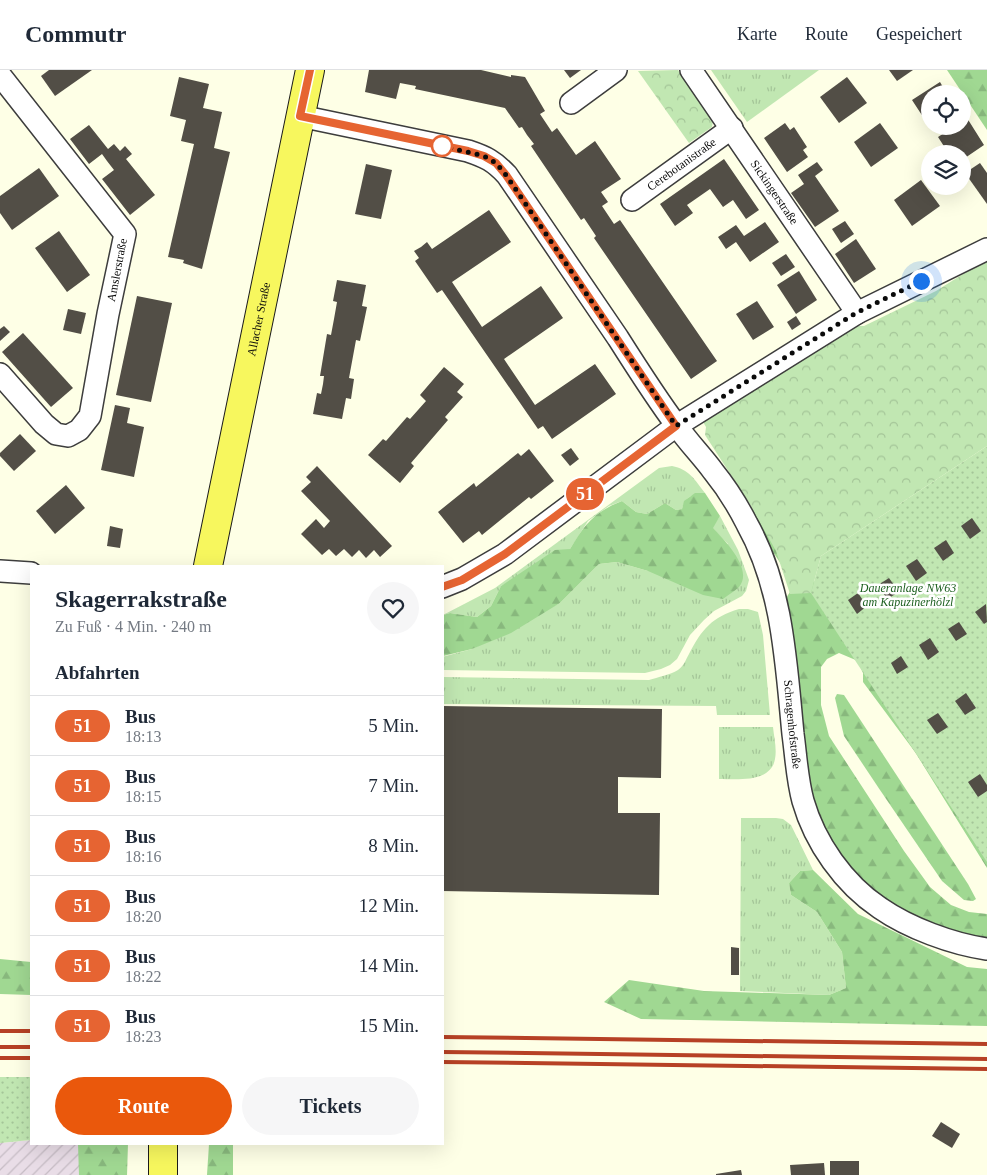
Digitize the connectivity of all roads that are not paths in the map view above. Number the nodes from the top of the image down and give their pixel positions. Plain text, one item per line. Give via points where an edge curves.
1 (310, 70) edge
2 (616, 70) edge
3 (691, 70) edge
4 (0, 75) edge
5 (572, 103) dead end
6 (300, 116) junction
7 (732, 128) junction
8 (632, 200) dead end
9 (987, 249) edge
10 (856, 313) junction
11 (0, 374) edge
12 (676, 426) junction
13 (208, 565) edge
14 (0, 571) edge
15 (30, 573) edge
16 (444, 586) edge
17 (987, 948) edge
18 (163, 1145) edge
19 (163, 1175) edge

1 - 6 main road, Allacher Straße
2 - 5 street
3 - 7 street, Sickingerstraße
4 - 11 street, Amslerstraße via 125,234 90,416 79,430 68,436 56,434
6 - 12 street, Schragenhofstraße via 468,151 496,163 559,250
6 - 13 main road, Allacher Straße
7 - 8 street, Cerebotanistraße
7 - 10 street, Sickingerstraße
9 - 10 street
10 - 12 street
12 - 16 street via 505,554 462,580
12 - 17 street, Schragenhofstraße via 715,473 748,524 765,563 782,632 802,799 824,849 866,899 896,919 973,947
14 - 15 street
18 - 19 main road

